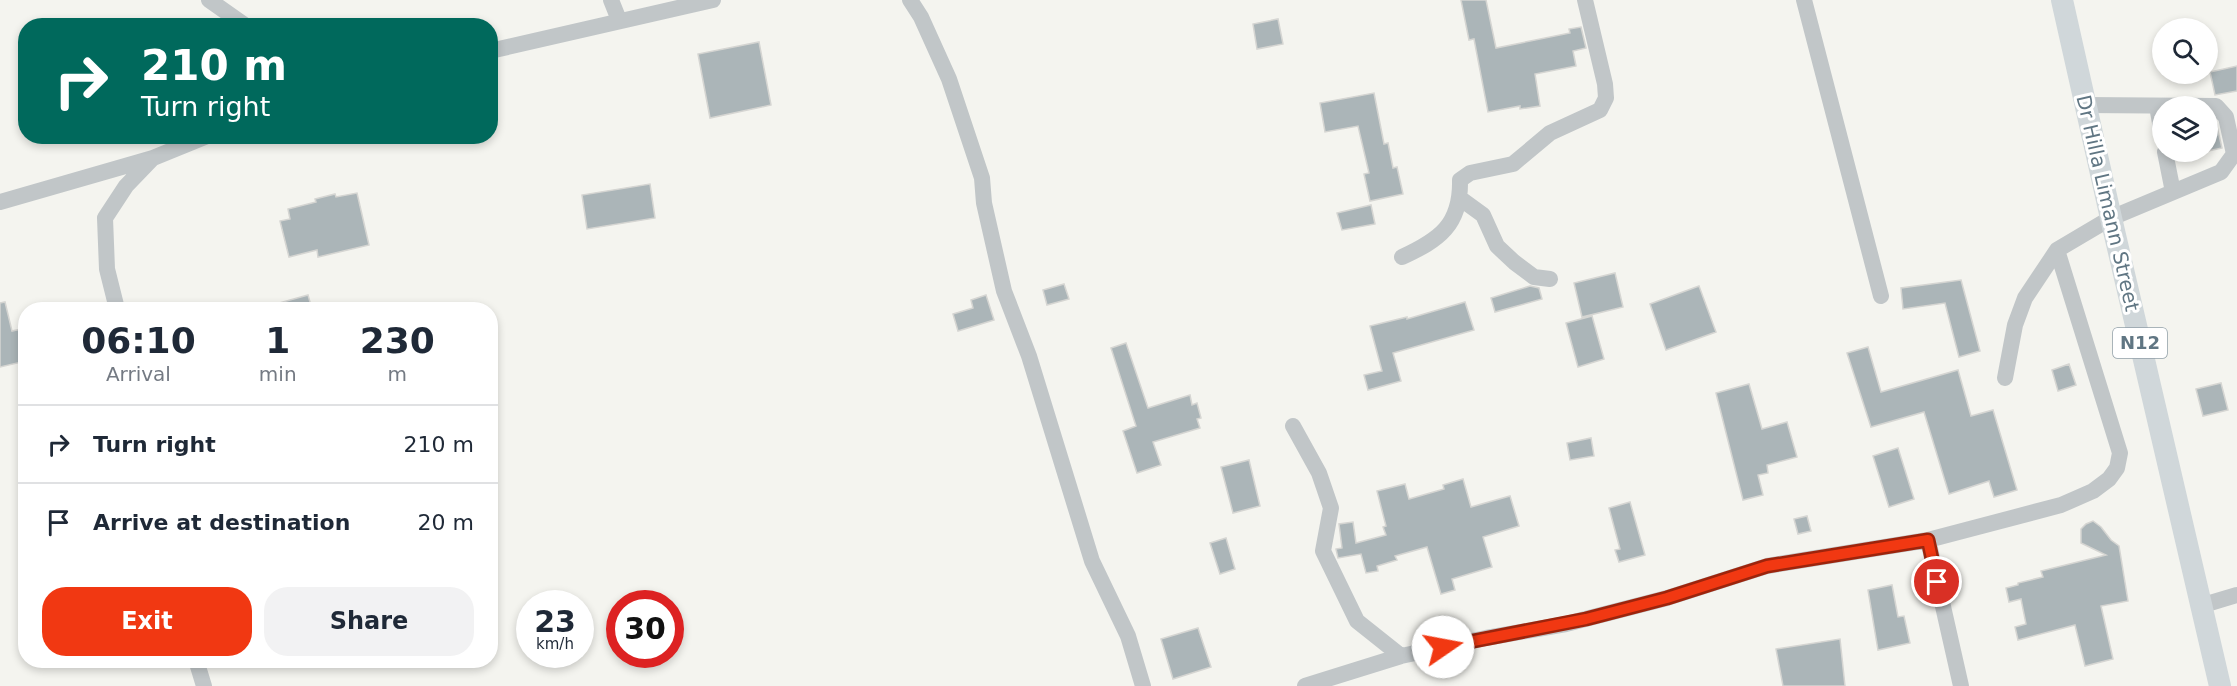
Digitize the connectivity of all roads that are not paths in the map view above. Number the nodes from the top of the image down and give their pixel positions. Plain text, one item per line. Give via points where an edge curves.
1 (209, 0) edge
2 (611, 0) edge
3 (712, 0) edge
4 (910, 0) edge
5 (1585, 0) edge
6 (1804, 0) edge
7 (2062, 0) edge
8 (235, 18) edge
9 (620, 20) junction
10 (498, 49) edge
11 (2085, 105) junction
12 (2152, 106) edge
13 (2218, 108) edge
14 (187, 144) edge
15 (153, 158) junction
16 (2167, 162) edge
17 (2173, 192) junction
18 (1461, 199) junction
19 (0, 202) edge
20 (2111, 218) junction
21 (2057, 250) junction
22 (1402, 257) dead end
23 (1550, 279) dead end
24 (1881, 296) dead end
25 (115, 302) edge
26 (2005, 378) dead end
27 (1293, 426) dead end
28 (1928, 540) junction
29 (2237, 595) edge
30 (2200, 606) junction
31 (1401, 656) junction
32 (198, 668) edge
33 (204, 686) edge
34 (1143, 686) edge
35 (1305, 686) edge
36 (1961, 686) edge
37 (2220, 686) edge

1 - 8 street
2 - 9 street
3 - 9 street
4 - 34 street via 952,90 982,178 1004,291 1029,356 1092,561 1128,636
5 - 18 street via 1605,84 1606,98 1600,110 1550,133 1513,164 1470,173 1460,180
6 - 24 street
7 - 11 highway, Dr Hilla Limann Street / N12
9 - 10 street
11 - 12 street
11 - 20 highway, Dr Hilla Limann Street / N12
13 - 17 street via 2226,117 2234,154 2221,172
14 - 15 street
15 - 19 street
15 - 25 street via 126,186 105,218 107,269
16 - 17 street
17 - 20 street
18 - 22 street via 1455,215 1437,238
18 - 23 street via 1483,215 1497,246 1514,262 1534,277
20 - 21 street
20 - 30 highway, Dr Hilla Limann Street / N12
21 - 26 street via 2025,298 2015,325
21 - 28 street via 2120,453 2116,468 2093,491 2061,505
27 - 31 street via 1319,473 1331,507 1323,551 1357,621
28 - 31 street via 1767,566 1577,621
28 - 36 street
29 - 30 street
30 - 37 highway, Dr Hilla Limann Street / N12
31 - 35 street
32 - 33 street

